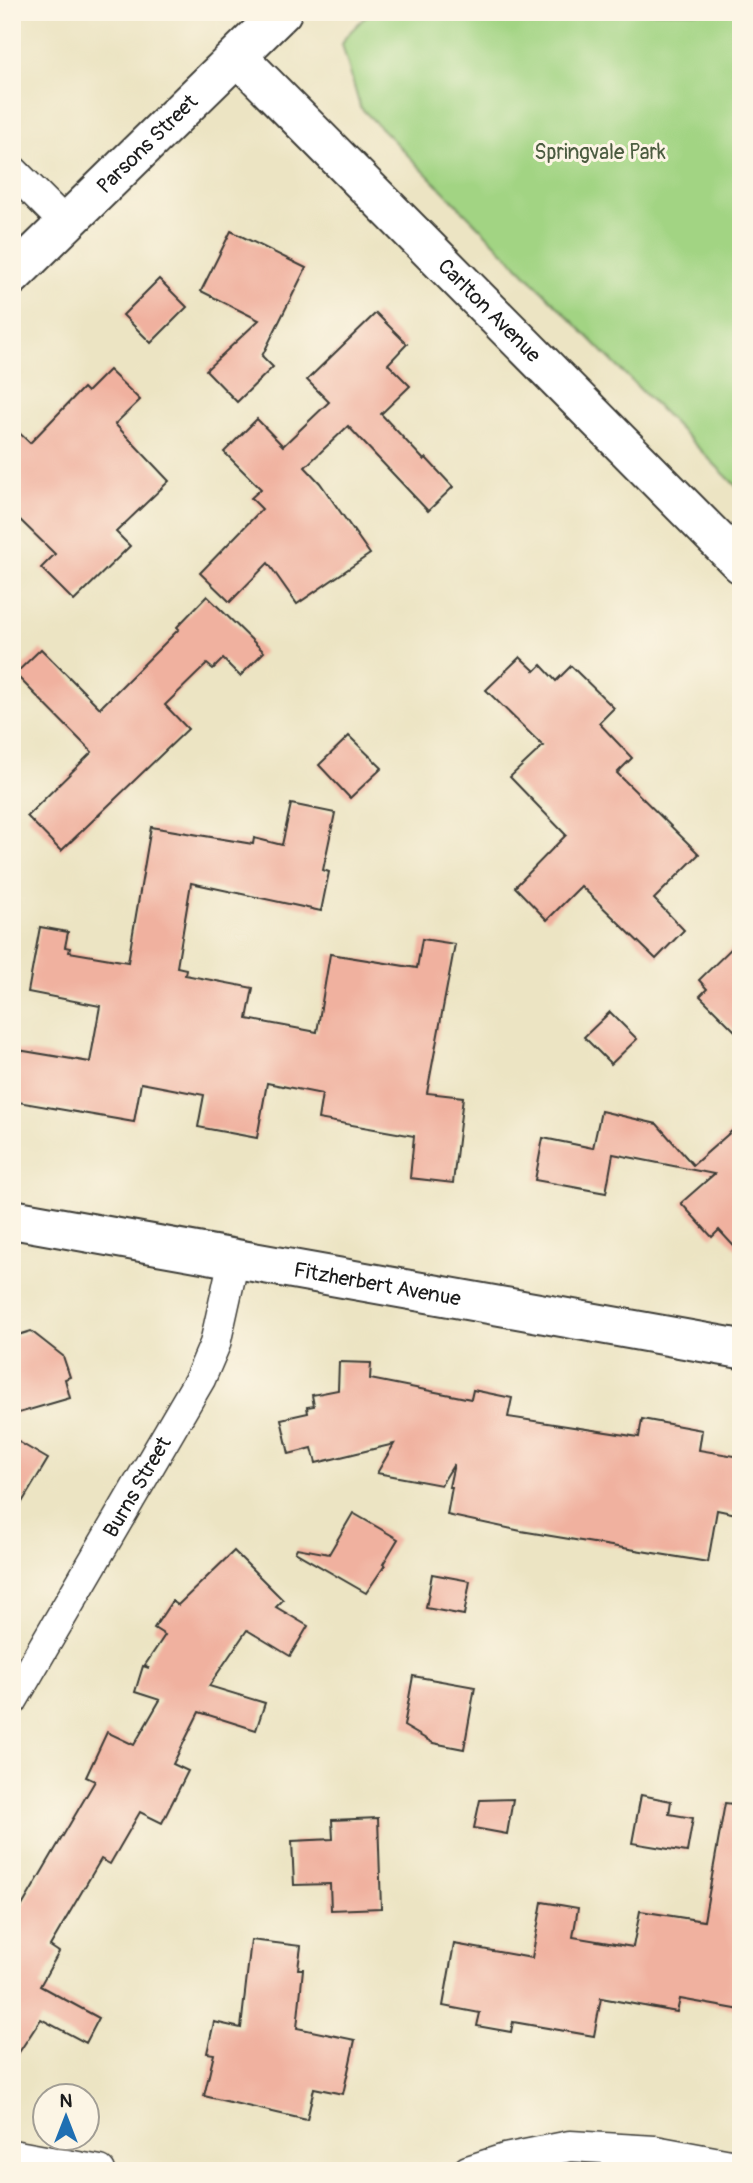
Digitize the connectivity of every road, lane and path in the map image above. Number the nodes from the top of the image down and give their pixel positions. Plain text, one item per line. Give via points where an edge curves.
1 (282, 12) edge
2 (238, 57) junction
3 (12, 170) edge
4 (65, 223) junction
5 (12, 276) edge
6 (741, 564) edge
7 (12, 1219) edge
8 (233, 1259) junction
9 (741, 1349) edge
10 (12, 1701) edge
11 (12, 2155) edge
12 (741, 2167) edge
13 (100, 2171) edge
14 (468, 2171) edge

1 - 2 main road, Parsons Street
2 - 4 main road, Parsons Street
2 - 6 main road, Carlton Avenue
3 - 4 street
4 - 5 main road, Parsons Street
7 - 8 main road, Fitzherbert Avenue
8 - 9 main road, Fitzherbert Avenue
8 - 10 street, Burns Street via 215,1344 200,1379
11 - 13 street
12 - 14 street via 655,2151 570,2146

